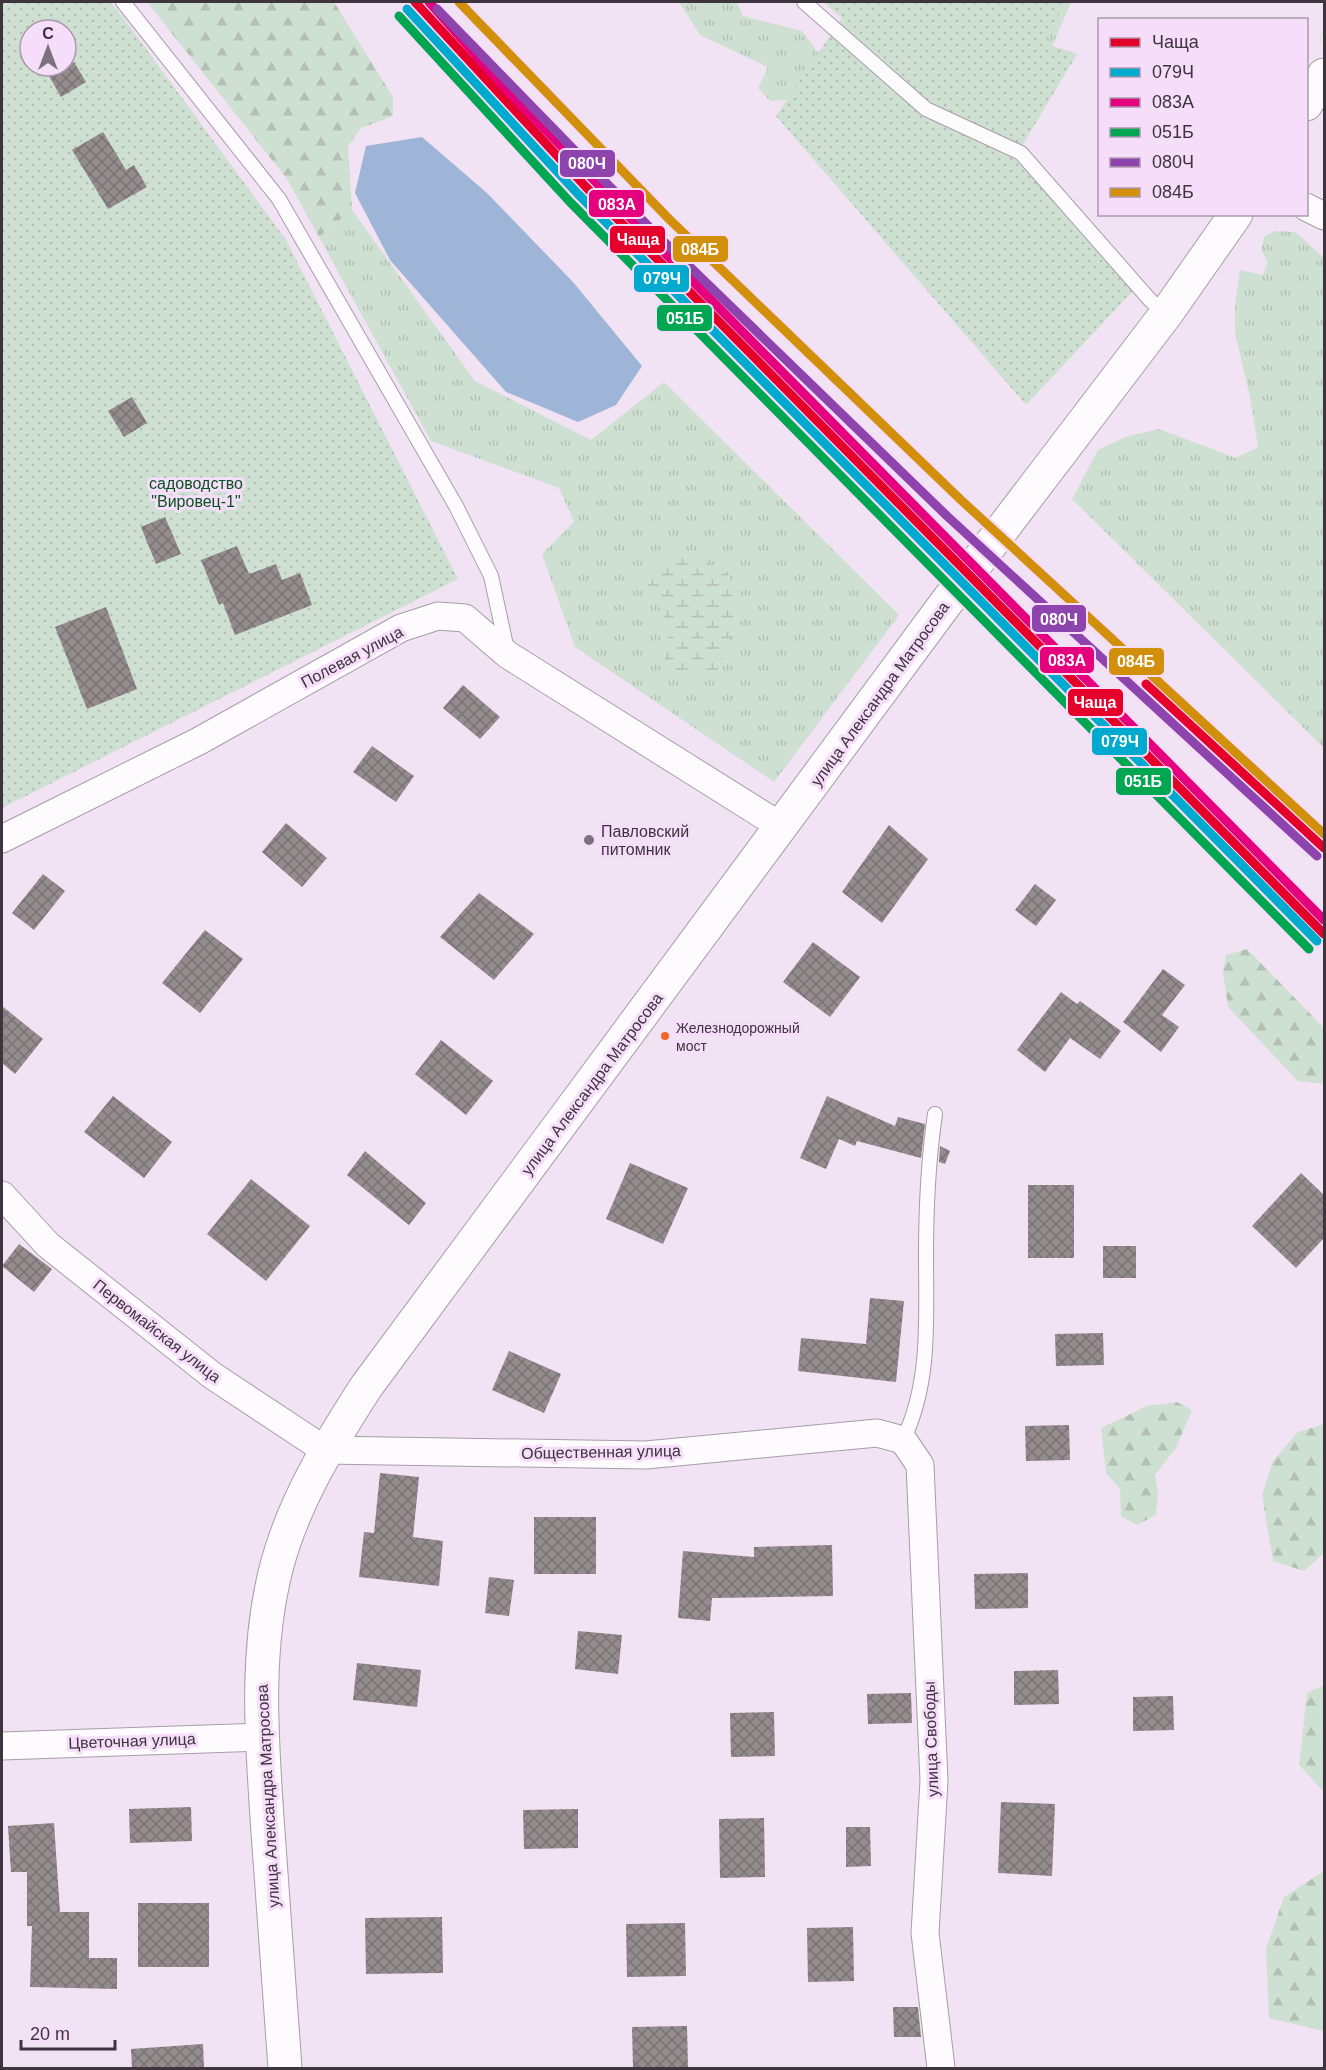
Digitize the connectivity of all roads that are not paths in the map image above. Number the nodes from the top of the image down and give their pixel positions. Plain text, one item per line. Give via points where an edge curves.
1 (123, 2) edge
2 (804, 2) edge
3 (1324, 75) edge
4 (1308, 101) edge
5 (1308, 208) edge
6 (1235, 216) edge
7 (1324, 216) edge
8 (1166, 314) junction
9 (508, 655) junction
10 (782, 827) junction
11 (2, 838) edge
12 (935, 1114) dead end
13 (2, 1196) edge
14 (903, 1440) junction
15 (325, 1450) junction
16 (262, 1737) junction
17 (2, 1746) edge
18 (285, 2068) edge
19 (940, 2068) edge

1 - 9 lane via 279,199 456,506 491,576
2 - 8 lane via 926,109 1021,153
3 - 4 main road
5 - 7 street
6 - 8 main road, улица Александра Матросова
8 - 10 main road, улица Александра Матросова
9 - 10 street, Полевая улица
9 - 11 street, Полевая улица via 465,618 438,616 401,628 199,741
10 - 15 main road, улица Александра Матросова via 373,1377
12 - 14 lane via 926,1212 926,1357 914,1418
13 - 15 street, Первомайская улица via 48,1245 213,1376
14 - 15 street, Общественная улица via 877,1433 646,1455
14 - 19 street, улица Свободы via 920,1465 934,1781 925,1933
15 - 16 main road, улица Александра Матросова via 295,1511 277,1566 266,1624
16 - 17 street, Цветочная улица
16 - 18 main road, улица Александра Матросова

